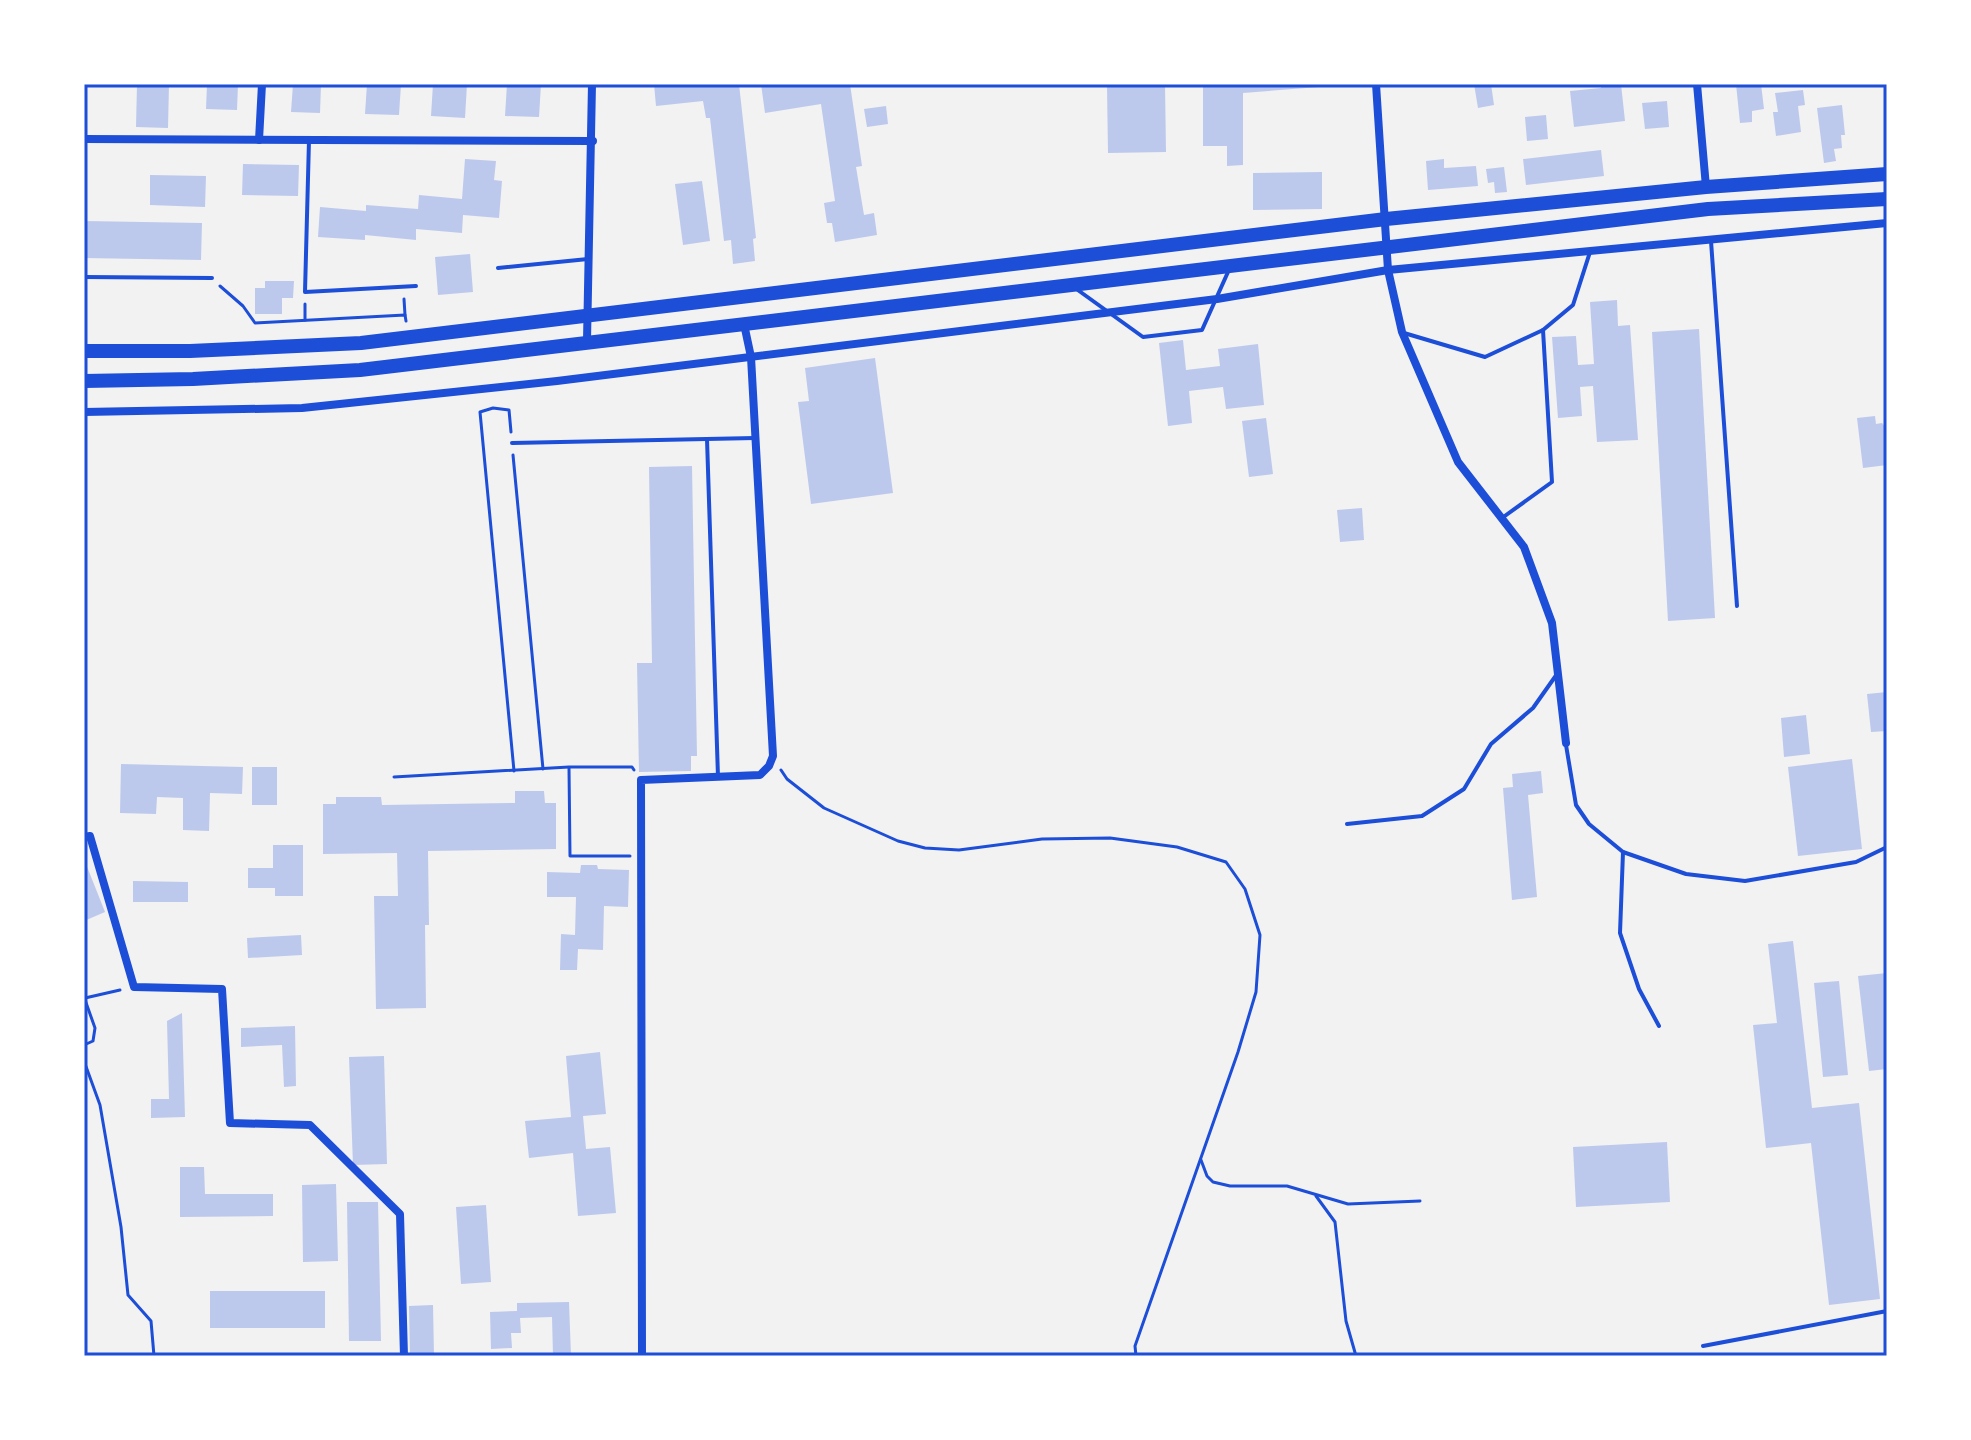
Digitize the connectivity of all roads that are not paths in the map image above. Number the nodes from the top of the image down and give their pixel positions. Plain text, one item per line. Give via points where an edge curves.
1 (262, 84) edge
2 (592, 84) edge
3 (1376, 84) edge
4 (1697, 84) edge
5 (84, 139) edge
6 (259, 140) junction
7 (309, 140) junction
8 (593, 141) junction
9 (1887, 174) edge
10 (1706, 187) junction
11 (1887, 199) edge
12 (1386, 219) junction
13 (1887, 223) edge
14 (1710, 239) junction
15 (1387, 249) junction
16 (1590, 252) junction
17 (589, 259) junction
18 (1229, 267) junction
19 (498, 268) dead end
20 (1388, 270) junction
21 (84, 277) edge
22 (212, 278) road end
23 (416, 286) dead end
24 (1073, 287) junction
25 (1217, 299) junction
26 (1106, 312) junction
27 (588, 314) junction
28 (744, 324) junction
29 (1543, 330) junction
30 (1402, 332) junction
31 (587, 341) junction
32 (84, 351) edge
33 (751, 357) junction
34 (84, 381) edge
35 (84, 412) edge
36 (755, 438) junction
37 (707, 439) junction
38 (512, 443) road end
39 (1502, 518) junction
40 (1737, 606) dead end
41 (1558, 672) junction
42 (1566, 743) joint
43 (718, 777) junction
44 (1347, 824) dead end
45 (84, 837) edge
46 (1887, 847) edge
47 (1623, 852) junction
48 (1659, 1026) dead end
49 (1887, 1311) edge
50 (1703, 1346) dead end
51 (404, 1356) edge
52 (642, 1356) edge

1 - 6 street
2 - 8 street
3 - 12 street
4 - 10 street
5 - 6 street
6 - 7 street
7 - 8 street
7 - 23 lane via 305,292
8 - 17 street
9 - 10 main road
10 - 12 main road
11 - 15 main road via 1708,209
12 - 15 street
12 - 27 main road
13 - 14 street
14 - 16 street
14 - 40 lane
15 - 18 main road
15 - 20 street
16 - 20 street
16 - 29 lane via 1573,305
17 - 19 lane
17 - 27 street
18 - 24 main road
18 - 25 lane
20 - 25 street
20 - 30 street
21 - 22 lane
24 - 26 lane
24 - 28 main road
25 - 26 street
25 - 26 lane via 1202,330 1187,332 1143,337
26 - 33 street
27 - 31 street
27 - 32 main road via 361,343
28 - 31 main road
28 - 33 street
29 - 30 lane via 1485,357
29 - 39 lane via 1552,482
30 - 39 street via 1458,462
31 - 34 main road via 360,370
33 - 35 street via 302,408
33 - 36 street
36 - 37 lane
36 - 43 street via 773,756 760,775
37 - 38 lane
37 - 43 lane
39 - 41 street via 1524,547 1552,623
41 - 42 street
41 - 44 lane via 1533,708 1491,744 1464,789 1422,816
42 - 47 lane via 1576,805 1589,824
43 - 52 street via 641,780
45 - 51 street via 90,836 134,987 222,989 230,1123 310,1125 400,1214
46 - 47 lane via 1856,862 1745,881 1686,874
47 - 48 lane via 1620,933 1639,989
49 - 50 lane

